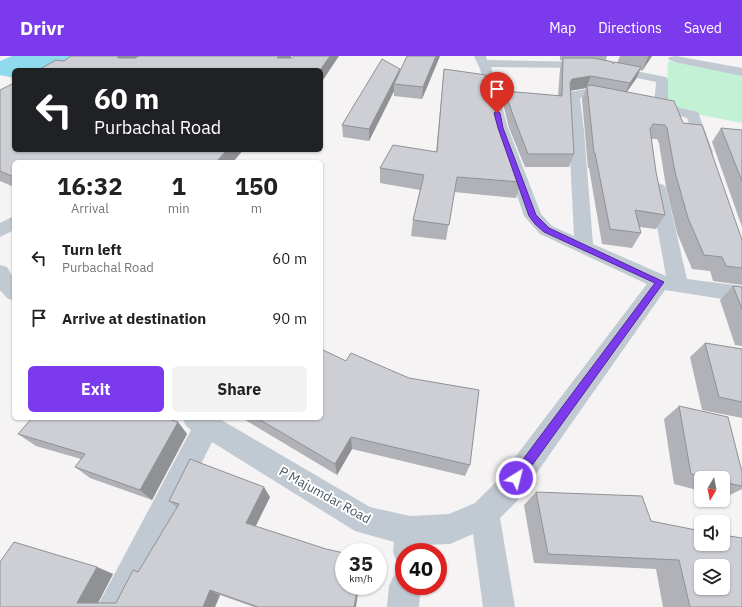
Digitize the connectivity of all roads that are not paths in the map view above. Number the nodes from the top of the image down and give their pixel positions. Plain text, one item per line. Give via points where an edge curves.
1 (674, 59) dead end
2 (482, 60) edge
3 (742, 72) edge
4 (628, 103) edge
5 (644, 106) edge
6 (662, 108) junction
7 (711, 167) edge
8 (655, 172) edge
9 (12, 223) edge
10 (0, 231) edge
11 (584, 248) junction
12 (0, 272) edge
13 (669, 283) junction
14 (8, 293) edge
15 (742, 294) edge
16 (201, 422) edge
17 (485, 513) junction
18 (409, 541) edge
19 (404, 595) edge
20 (113, 607) edge
21 (403, 607) edge
22 (500, 607) edge

1 - 3 street
2 - 6 street via 589,65 662,80
2 - 11 street via 500,128 533,216 546,230
4 - 11 street via 586,93 573,95
5 - 6 street
6 - 7 street via 693,115
8 - 13 street
9 - 10 street
11 - 13 street
12 - 14 street
13 - 15 street
13 - 17 street, P Majumdar Road via 511,484
16 - 18 street, P Majumdar Road via 365,521
16 - 20 street
17 - 18 street, P Majumdar Road via 450,529
17 - 22 street
19 - 21 street

